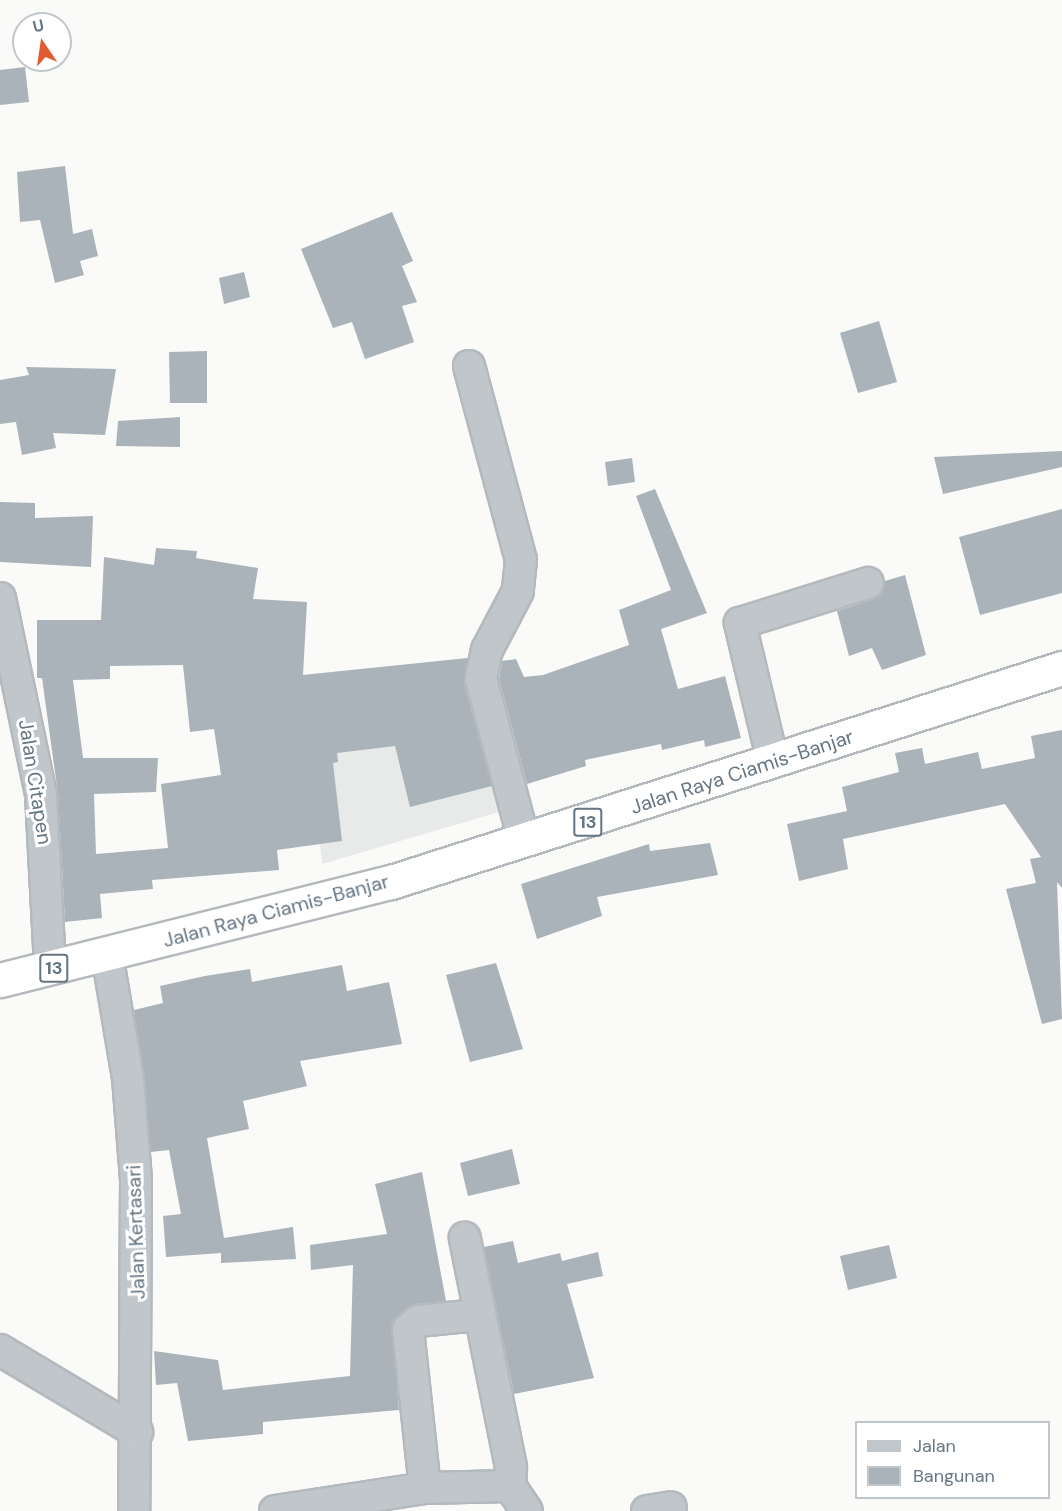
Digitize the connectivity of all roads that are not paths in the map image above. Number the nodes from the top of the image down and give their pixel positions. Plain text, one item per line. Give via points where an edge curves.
1 (469, 366) dead end
2 (868, 583) dead end
3 (0, 598) edge
4 (1062, 668) edge
5 (773, 762) junction
6 (524, 841) junction
7 (107, 954) junction
8 (50, 968) junction
9 (0, 980) edge
10 (465, 1238) dead end
11 (478, 1315) junction
12 (0, 1350) edge
13 (137, 1432) junction
14 (510, 1486) junction
15 (425, 1488) junction
16 (134, 1511) edge
17 (275, 1511) edge
18 (527, 1511) edge

1 - 6 street via 521,560 518,591 487,650 481,679
2 - 5 street via 740,623
3 - 8 street, Jalan Citapen via 41,795
4 - 5 highway, Jalan Raya Ciamis-Banjar / 13
5 - 6 highway, Jalan Raya Ciamis-Banjar / 13
6 - 7 highway, Jalan Raya Ciamis-Banjar / 13 via 243,923
7 - 8 highway, 13
7 - 13 street, Jalan Kertasari via 128,1078 136,1180
8 - 9 highway, 13
10 - 11 street
11 - 14 street via 511,1467
11 - 15 street via 418,1321 408,1330
12 - 13 street
13 - 16 street, Jalan Kertasari
14 - 15 street
14 - 18 street
15 - 17 street

